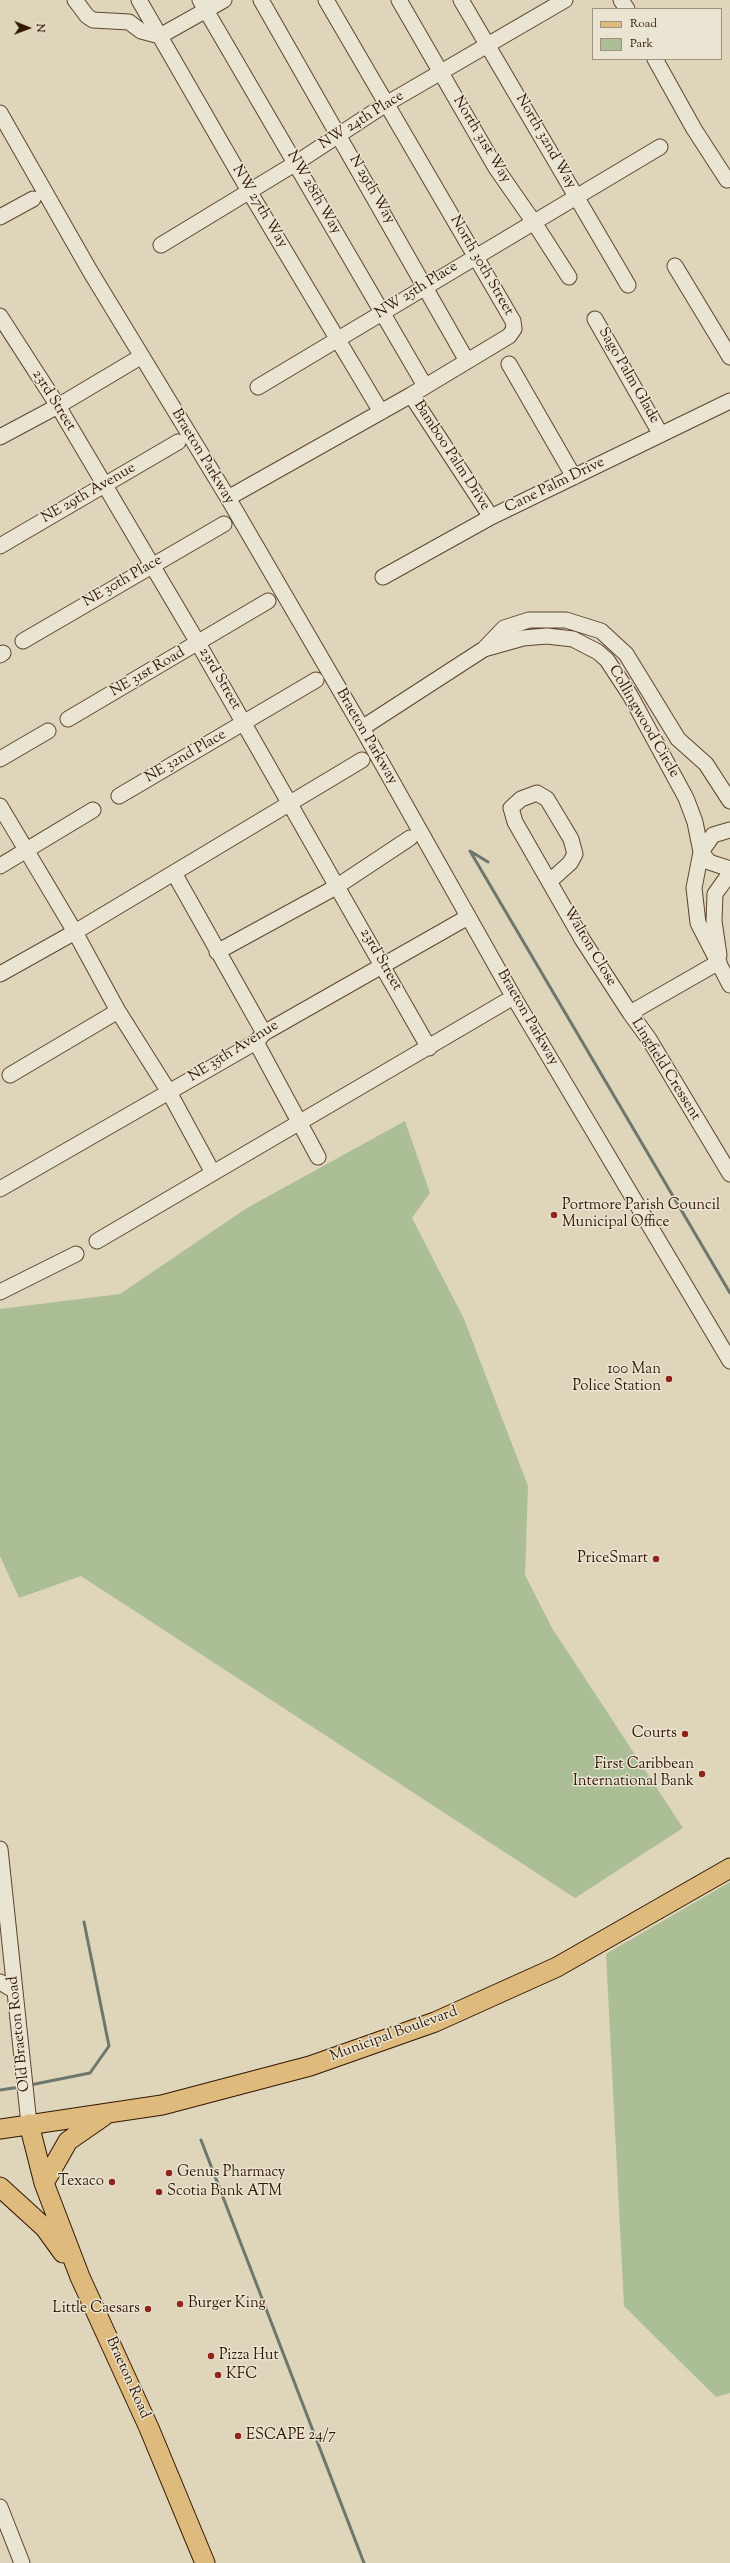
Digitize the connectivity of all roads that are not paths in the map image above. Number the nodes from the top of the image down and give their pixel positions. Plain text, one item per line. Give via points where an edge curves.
1 (75, 0) edge
2 (139, 0) edge
3 (224, 0) edge
4 (261, 0) edge
5 (326, 0) edge
6 (399, 0) edge
7 (461, 0) edge
8 (565, 0) edge
9 (203, 5) edge
10 (160, 36) junction
11 (490, 46) junction
12 (656, 60) edge
13 (441, 74) junction
14 (386, 104) junction
15 (0, 114) edge
16 (340, 135) junction
17 (660, 148) dead end
18 (296, 163) junction
19 (727, 180) dead end
20 (249, 191) junction
21 (577, 198) junction
22 (33, 199) dead end
23 (0, 217) edge
24 (535, 224) junction
25 (161, 246) dead end
26 (476, 256) junction
27 (675, 266) dead end
28 (569, 277) dead end
29 (628, 285) dead end
30 (425, 286) junction
31 (381, 314) junction
32 (595, 319) dead end
33 (1, 321) edge
34 (338, 339) junction
35 (142, 356) junction
36 (730, 357) edge
37 (467, 361) junction
38 (509, 364) dead end
39 (425, 386) junction
40 (258, 387) dead end
41 (411, 395) junction
42 (730, 401) edge
43 (58, 406) junction
44 (381, 412) junction
45 (660, 433) junction
46 (0, 437) edge
47 (178, 442) dead end
48 (574, 477) junction
49 (105, 485) junction
50 (228, 498) junction
51 (491, 517) junction
52 (224, 524) dead end
53 (0, 546) edge
54 (152, 566) junction
55 (383, 577) dead end
56 (268, 601) dead end
57 (23, 641) dead end
58 (198, 643) junction
59 (484, 649) junction
60 (316, 680) dead end
61 (68, 719) dead end
62 (244, 723) junction
63 (362, 728) junction
64 (48, 732) dead end
65 (0, 760) edge
66 (362, 760) dead end
67 (119, 796) dead end
68 (730, 801) edge
69 (289, 803) junction
70 (0, 806) edge
71 (93, 810) dead end
72 (730, 830) edge
73 (410, 838) dead end
74 (26, 851) junction
75 (701, 852) junction
76 (0, 866) edge
77 (730, 869) edge
78 (174, 873) junction
79 (730, 873) edge
80 (550, 881) junction
81 (336, 887) junction
82 (468, 917) junction
83 (75, 932) junction
84 (217, 952) junction
85 (719, 962) junction
86 (384, 965) junction
87 (0, 974) edge
88 (730, 985) edge
89 (505, 1002) dead end
90 (118, 1011) junction
91 (630, 1013) junction
92 (260, 1037) junction
93 (429, 1048) junction
94 (10, 1075) dead end
95 (169, 1092) junction
96 (300, 1124) junction
97 (318, 1157) dead end
98 (214, 1173) junction
99 (730, 1174) edge
100 (0, 1188) edge
101 (97, 1241) dead end
102 (76, 1254) dead end
103 (0, 1292) edge
104 (730, 1361) edge
105 (0, 1849) edge
106 (730, 1868) edge
107 (0, 1982) edge
108 (15, 1991) junction
109 (106, 2115) junction
110 (28, 2116) junction
111 (0, 2129) edge
112 (44, 2183) junction
113 (0, 2187) edge
114 (80, 2277) junction
115 (0, 2508) edge
116 (22, 2563) edge
117 (205, 2563) edge

1 - 10 street via 93,20 129,22 141,31
2 - 10 street, NW 27th Way
3 - 9 street
4 - 16 street, N 29th Way
5 - 14 street, North 30th Street
6 - 13 street, North 31st Way
7 - 11 street, North 32nd Way
8 - 11 street, NW 24th Place
9 - 10 street
9 - 18 street, NW 28th Way
10 - 20 street, NW 27th Way
11 - 13 street, NW 24th Place
11 - 21 street, North 32nd Way
12 - 19 street via 694,129
13 - 14 street, NW 24th Place
13 - 24 street, North 31st Way via 496,168
14 - 16 street, NW 24th Place
14 - 26 street, North 30th Street
15 - 35 street, Braeton Parkway
16 - 18 street, NW 24th Place
16 - 30 street, N 29th Way
17 - 21 street, NW 25th Place
18 - 20 street, NW 24th Place
18 - 31 street, NW 28th Way
20 - 25 street, NW 24th Place
20 - 34 street, NW 27th Way
21 - 24 street, NW 25th Place
21 - 29 street, North 32nd Way
22 - 23 street
24 - 26 street, NW 25th Place
24 - 28 street, North 31st Way
26 - 30 street, NW 25th Place
26 - 37 street, North 30th Street via 513,321 514,329 509,336
27 - 36 street
30 - 31 street, NW 25th Place
30 - 37 street, N 29th Way
31 - 34 street, NW 25th Place
31 - 39 street, NW 28th Way
32 - 45 street, Sago Palm Glade
33 - 43 street, 23rd Street
34 - 40 street, NW 25th Place
34 - 44 street, NW 27th Way
35 - 43 street
35 - 50 street, Braeton Parkway
37 - 39 street, North 30th Street
38 - 48 street
39 - 41 street, North 30th Street
41 - 44 street, North 30th Street
41 - 51 street, Bamboo Palm Drive
42 - 45 street, Cane Palm Drive
43 - 46 street
43 - 49 street, 23rd Street
44 - 50 street, North 30th Street
45 - 48 street, Cane Palm Drive
47 - 49 street, NE 29th Avenue
48 - 51 street, Cane Palm Drive
49 - 53 street, NE 29th Avenue
49 - 54 street, 23rd Street
50 - 63 street, Braeton Parkway
51 - 55 street, Cane Palm Drive
52 - 54 street, NE 30th Place
54 - 57 street, NE 30th Place
54 - 58 street, 23rd Street
56 - 58 street, NE 31st Road
58 - 61 street, NE 31st Road
58 - 62 street, 23rd Street
59 - 63 street
59 - 68 street, Collingwood Circle via 504,628 529,620 566,620 601,631 626,654 678,740 706,764
59 - 75 street, Collingwood Circle via 523,638 548,636 583,643 607,660 630,695 686,798 695,822
60 - 62 street, NE 32nd Place
62 - 67 street, NE 32nd Place
62 - 69 street, 23rd Street
63 - 82 street, Braeton Parkway
64 - 65 street
66 - 69 street
69 - 78 street
69 - 81 street, 23rd Street
70 - 74 street
71 - 74 street
72 - 75 street via 712,835
73 - 81 street
74 - 76 street
74 - 83 street
75 - 77 street via 709,862
75 - 85 street, Collingwood Circle via 694,888 698,923
78 - 83 street
78 - 84 street
79 - 85 street, Collingwood Circle via 715,894 715,929
80 - 80 street, Walton Close via 514,822 511,808 521,799 537,793 547,799 571,839 575,854 570,864
80 - 91 street, Walton Close via 582,939
81 - 84 street
81 - 86 street, 23rd Street
82 - 86 street, NE 35th Avenue
82 - 104 street, Braeton Parkway
83 - 87 street
83 - 90 street
84 - 92 street
85 - 88 street, Collingwood Circle
85 - 91 street, Lingfield Cressent
86 - 92 street, NE 35th Avenue
86 - 93 street, 23rd Street
89 - 93 street
90 - 94 street
90 - 95 street
91 - 99 street, Lingfield Cressent via 649,1039
92 - 95 street, NE 35th Avenue
92 - 96 street
93 - 96 street
95 - 98 street
95 - 100 street, NE 35th Avenue
96 - 97 street
96 - 98 street
98 - 101 street
102 - 103 street
105 - 108 street, Old Braeton Road
106 - 109 main road, Municipal Boulevard via 557,1967 435,2022 310,2066 162,2105
107 - 108 street
108 - 110 street, Old Braeton Road
109 - 110 main road, Municipal Boulevard
109 - 112 main road via 68,2141
110 - 111 main road, Municipal Boulevard
110 - 112 main road, Braeton Road
112 - 114 main road, Braeton Road
113 - 114 main road via 45,2228
114 - 117 main road, Braeton Road via 146,2421
115 - 116 street

